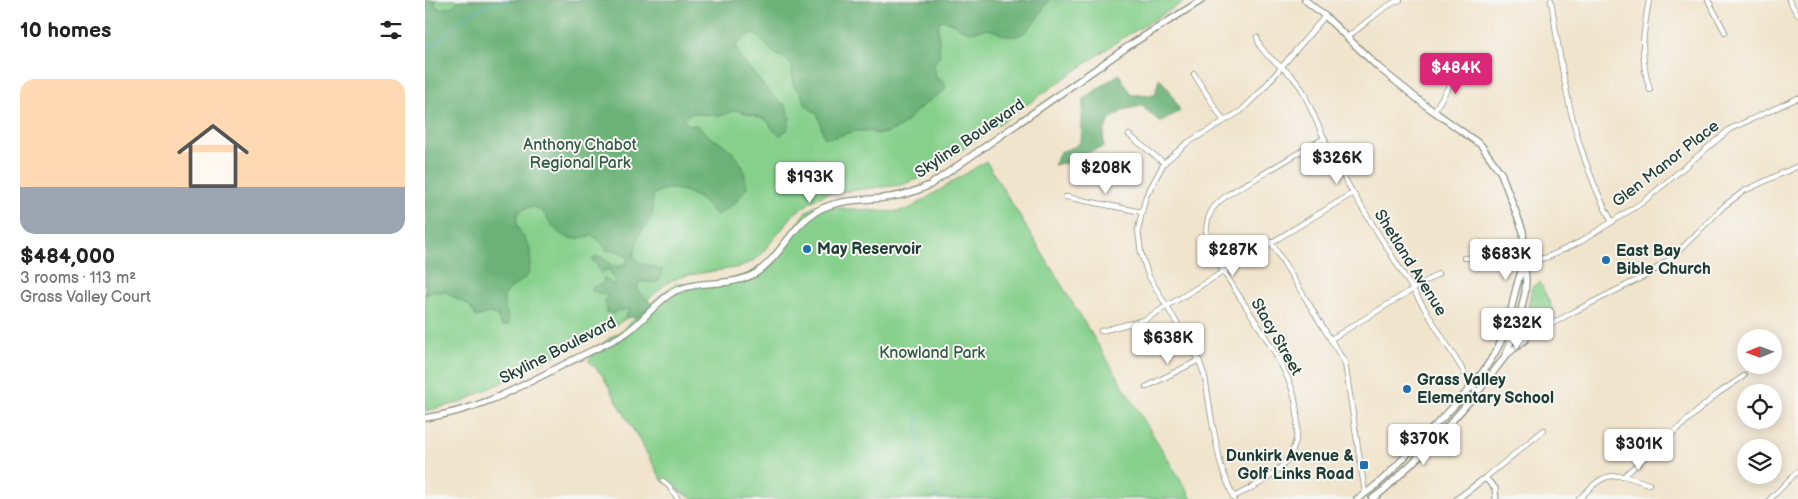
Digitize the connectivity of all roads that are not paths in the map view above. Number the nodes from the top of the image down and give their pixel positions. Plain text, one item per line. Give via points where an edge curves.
1 (1202, 0) edge
2 (1305, 0) edge
3 (1400, 0) edge
4 (1551, 0) edge
5 (1649, 0) edge
6 (1708, 0) edge
7 (1789, 0) edge
8 (1798, 15) edge
9 (1325, 16) junction
10 (1725, 32) dead end
11 (1257, 37) dead end
12 (1347, 37) junction
13 (1281, 66) junction
14 (1460, 68) dead end
15 (1194, 74) dead end
16 (1650, 90) dead end
17 (1798, 98) edge
18 (1435, 112) junction
19 (1223, 120) junction
20 (1129, 135) dead end
21 (1325, 138) junction
22 (1164, 163) junction
23 (1798, 166) edge
24 (1353, 193) junction
25 (1066, 197) dead end
26 (1142, 212) junction
27 (1611, 222) junction
28 (1271, 242) junction
29 (1464, 258) dead end
30 (1525, 264) junction
31 (1223, 272) junction
32 (1438, 274) dead end
33 (1413, 290) junction
34 (1166, 307) junction
35 (1101, 331) dead end
36 (1504, 333) junction
37 (1527, 336) junction
38 (1513, 337) junction
39 (1331, 339) junction
40 (1503, 358) junction
41 (1199, 360) junction
42 (1744, 376) dead end
43 (1472, 387) junction
44 (1147, 388) dead end
45 (1477, 394) junction
46 (425, 418) edge
47 (1544, 430) dead end
48 (1798, 471) edge
49 (1624, 476) junction
50 (1485, 478) junction
51 (663, 481) dead end
52 (1649, 484) dead end
53 (1366, 496) edge
54 (1233, 498) edge
55 (678, 499) edge
56 (1357, 499) edge
57 (1372, 499) edge
58 (1457, 499) edge
59 (1496, 499) edge
60 (1579, 499) edge
61 (1770, 499) edge

1 - 46 main road, Skyline Boulevard via 1130,45 930,185 902,195 846,201 816,212 799,225 770,261 747,277 681,289 666,297 635,326 611,341 483,404
2 - 9 main road
3 - 12 street via 1387,6
4 - 27 street via 1567,102 1581,152
5 - 16 street via 1643,54
6 - 10 street
7 - 8 street
9 - 12 main road
9 - 13 street
11 - 13 street, Shetland Avenue via 1260,46
12 - 18 main road via 1378,67
13 - 19 street via 1241,111
13 - 21 street, Shetland Avenue via 1302,88
14 - 18 street
15 - 19 street
17 - 27 street, Glen Manor Place via 1730,129 1643,202
18 - 30 main road via 1481,145 1501,173 1523,231
19 - 22 street via 1187,143
20 - 22 street
21 - 24 street, Shetland Avenue
21 - 31 street, Stacy Street via 1225,197 1213,209 1208,219 1206,238
22 - 26 street via 1145,196
23 - 37 street via 1744,191 1724,206 1675,255 1649,274
24 - 28 street
24 - 33 street, Shetland Avenue
25 - 26 street
26 - 34 street via 1138,230 1141,253 1148,275
27 - 30 street, Glen Manor Place via 1548,258
28 - 31 street
28 - 39 street
29 - 30 street via 1486,257
30 - 36 main road via 1517,279
30 - 38 main road via 1525,293
31 - 34 street
31 - 54 street, Stacy Street via 1290,383 1298,434 1291,454 1279,470
32 - 33 street
33 - 39 street
33 - 43 street, Shetland Avenue
34 - 35 street via 1144,320
34 - 41 street
36 - 38 street
36 - 43 main road
37 - 38 street via 1520,340
37 - 40 main road
38 - 40 main road
39 - 53 street via 1345,363
40 - 45 main road
41 - 44 street
41 - 54 street via 1221,466
42 - 49 street via 1717,394
43 - 45 street, Shetland Avenue
43 - 53 main road
45 - 57 main road via 1430,446
47 - 50 street
48 - 61 street
49 - 52 street
49 - 60 street via 1609,475
50 - 58 street
50 - 59 street via 1495,488
51 - 55 street
53 - 56 main road

